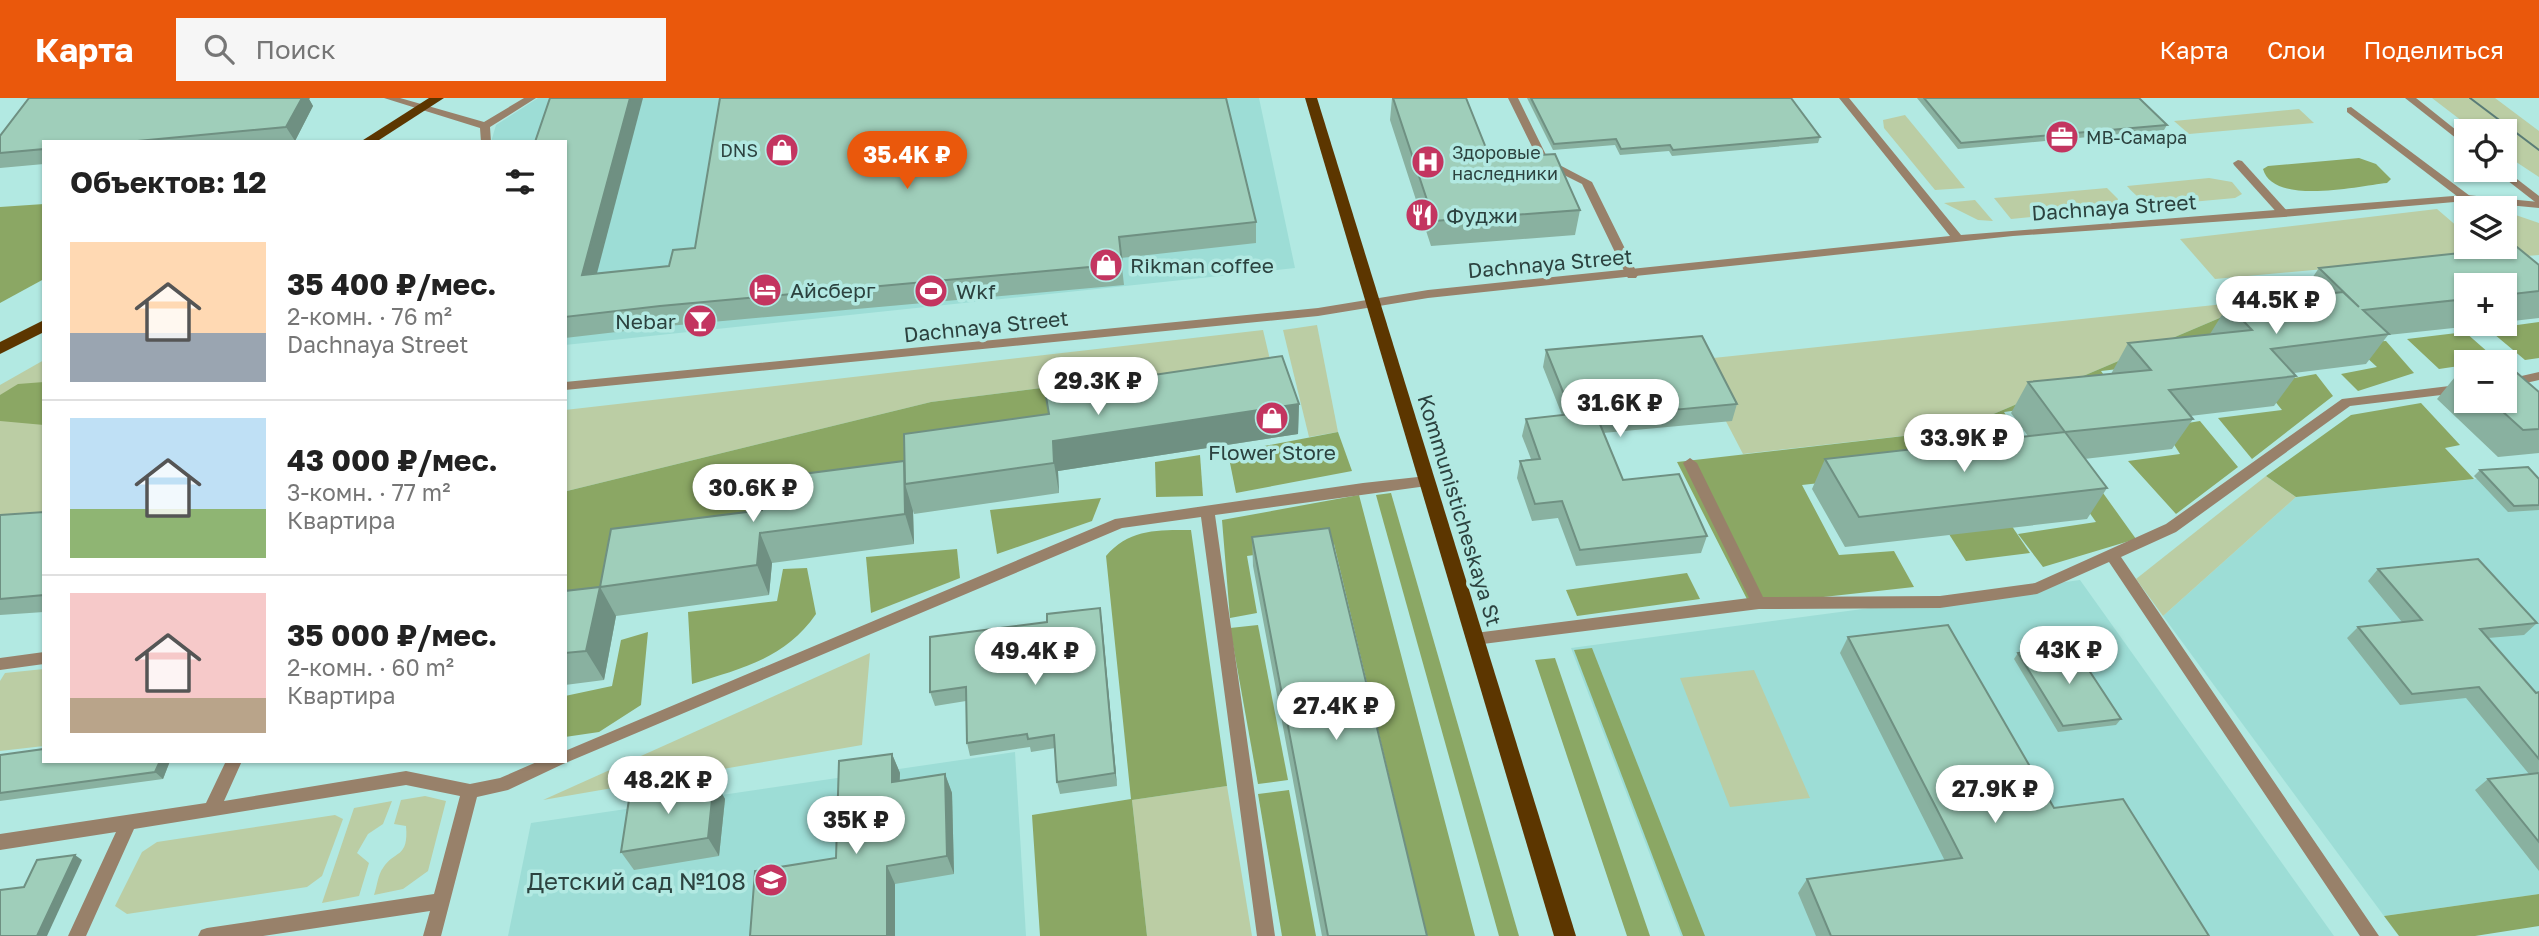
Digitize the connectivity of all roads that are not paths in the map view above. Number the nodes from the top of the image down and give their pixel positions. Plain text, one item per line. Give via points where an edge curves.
1 (389, 98) edge
2 (438, 98) edge
3 (531, 98) edge
4 (1311, 98) edge
5 (1513, 98) edge
6 (1844, 98) edge
7 (2410, 98) edge
8 (424, 107) junction
9 (2351, 110) dead end
10 (485, 126) junction
11 (2454, 133) edge
12 (369, 140) edge
13 (486, 140) edge
14 (2238, 163) dead end
15 (2514, 182) edge
16 (2463, 196) edge
17 (2454, 199) edge
18 (2517, 201) edge
19 (2539, 203) edge
20 (2284, 214) junction
21 (1959, 240) junction
22 (1632, 275) junction
23 (1373, 302) junction
24 (42, 326) edge
25 (0, 349) edge
26 (2539, 376) edge
27 (2517, 385) edge
28 (567, 386) edge
29 (2454, 389) edge
30 (1690, 463) dead end
31 (1427, 481) junction
32 (1207, 510) junction
33 (2112, 555) junction
34 (1759, 603) junction
35 (1475, 639) junction
36 (42, 658) edge
37 (0, 663) edge
38 (567, 757) edge
39 (233, 763) edge
40 (552, 763) edge
41 (470, 791) junction
42 (211, 810) junction
43 (129, 822) junction
44 (0, 842) edge
45 (440, 901) junction
46 (77, 936) edge
47 (207, 936) edge
48 (432, 936) edge
49 (1266, 936) edge
50 (1565, 936) edge
51 (2370, 936) edge

1 - 8 street
2 - 8 main road
3 - 10 street
4 - 23 main road, Kommunisticheskaya St
5 - 22 street via 1544,161 1587,182
6 - 21 street
7 - 11 street
8 - 10 street
8 - 12 main road
9 - 16 street
10 - 13 street
14 - 20 street
15 - 19 street
17 - 20 street, Dachnaya Street
18 - 19 street, Dachnaya Street
20 - 21 street, Dachnaya Street
21 - 22 street, Dachnaya Street
22 - 23 street, Dachnaya Street
23 - 28 street, Dachnaya Street via 1318,312
23 - 31 main road, Kommunisticheskaya St
24 - 25 main road
26 - 27 street
29 - 33 street via 2347,402 2171,528
30 - 34 street
31 - 32 street
31 - 35 main road, Kommunisticheskaya St
32 - 38 street via 1120,523
32 - 49 street
33 - 34 street via 2037,588 1940,602
33 - 51 street
34 - 35 street
35 - 50 main road, Kommunisticheskaya St
36 - 37 street
39 - 42 street
40 - 41 street via 502,785
41 - 42 street via 406,778
41 - 45 street
42 - 43 street
43 - 44 street
43 - 46 street
45 - 47 street
45 - 48 street

